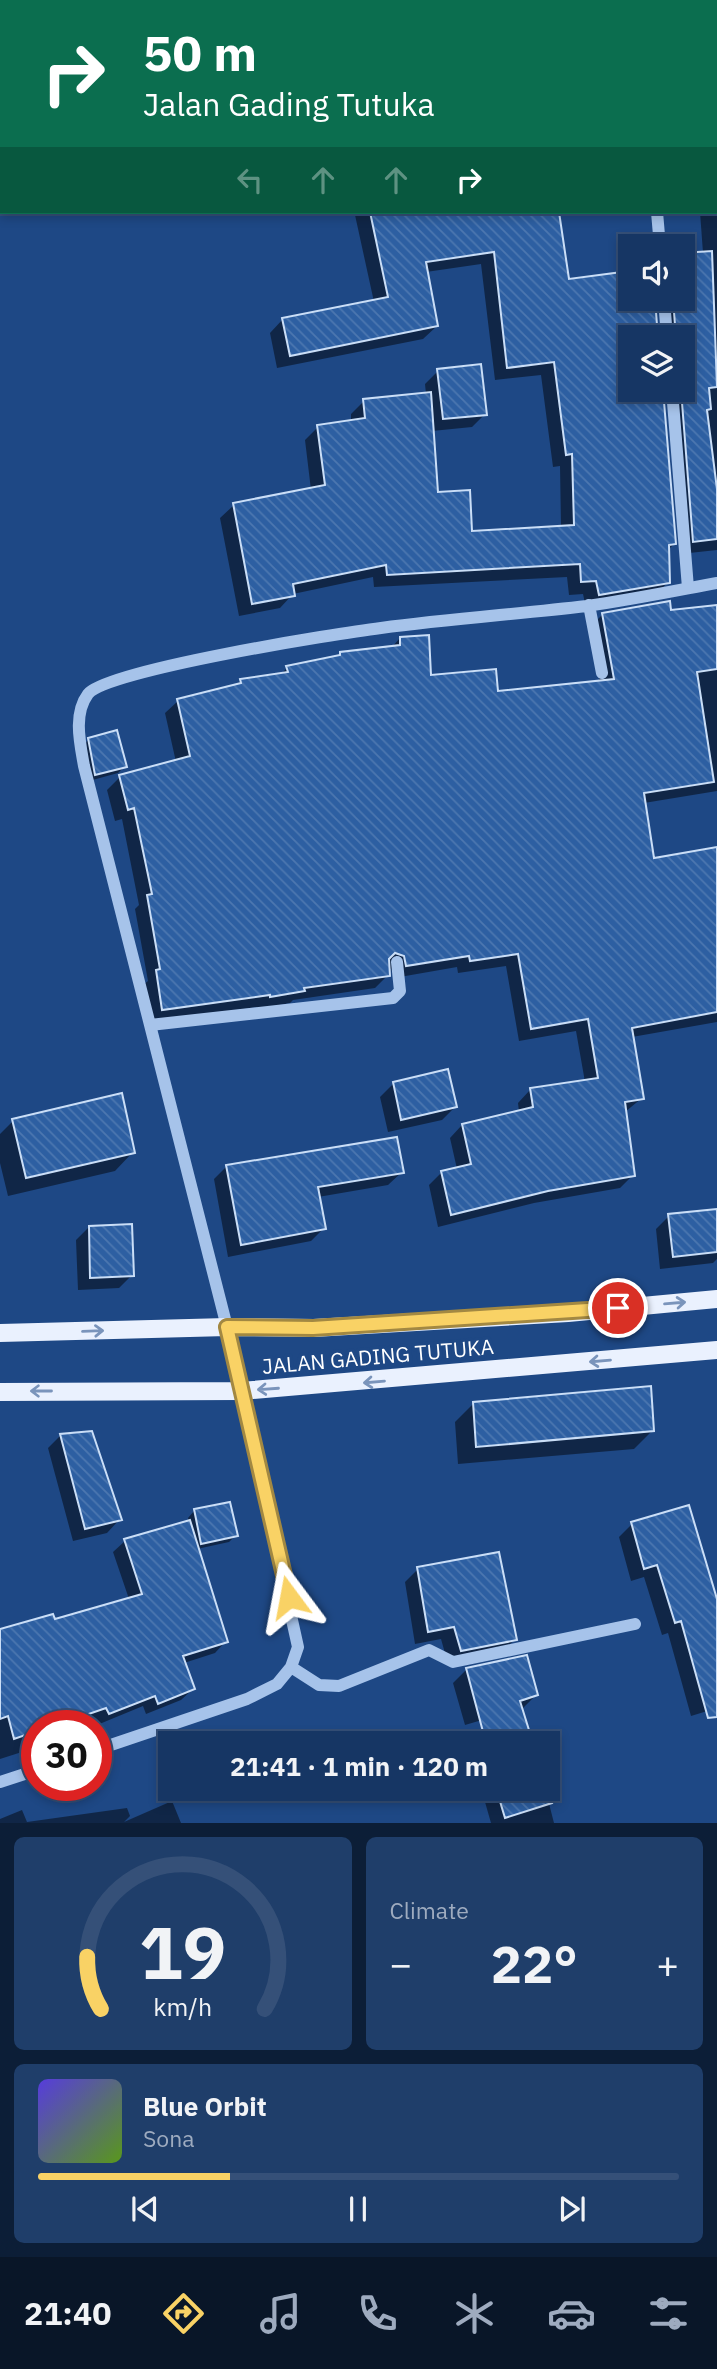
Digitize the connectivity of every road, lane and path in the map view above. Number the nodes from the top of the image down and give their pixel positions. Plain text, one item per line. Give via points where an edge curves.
1 (657, 214) edge
2 (659, 234) edge
3 (673, 402) edge
4 (717, 583) edge
5 (688, 588) junction
6 (589, 605) junction
7 (602, 673) dead end
8 (397, 962) dead end
9 (150, 1025) junction
10 (717, 1299) edge
11 (227, 1327) junction
12 (0, 1333) edge
13 (717, 1350) edge
14 (241, 1391) junction
15 (0, 1392) edge
16 (635, 1624) dead end
17 (291, 1667) junction
18 (112, 1745) edge
19 (21, 1775) edge
20 (0, 1782) edge

1 - 2 street
3 - 5 street
4 - 5 street
5 - 6 street
6 - 7 street
6 - 9 street via 367,630 167,667 107,683 88,694 78,736
8 - 9 street via 400,990 393,998
9 - 11 street
11 -> 10 main road, JALAN GADING TUTUKA via 327,1328
12 -> 11 main road, JALAN GADING TUTUKA
11 - 14 street
13 -> 14 main road, JALAN GADING TUTUKA
14 -> 15 main road, JALAN GADING TUTUKA
14 - 17 street via 295,1623 298,1647
16 - 17 street via 453,1662 429,1650 339,1686 319,1685
17 - 18 street via 277,1684 247,1699
19 - 20 street

